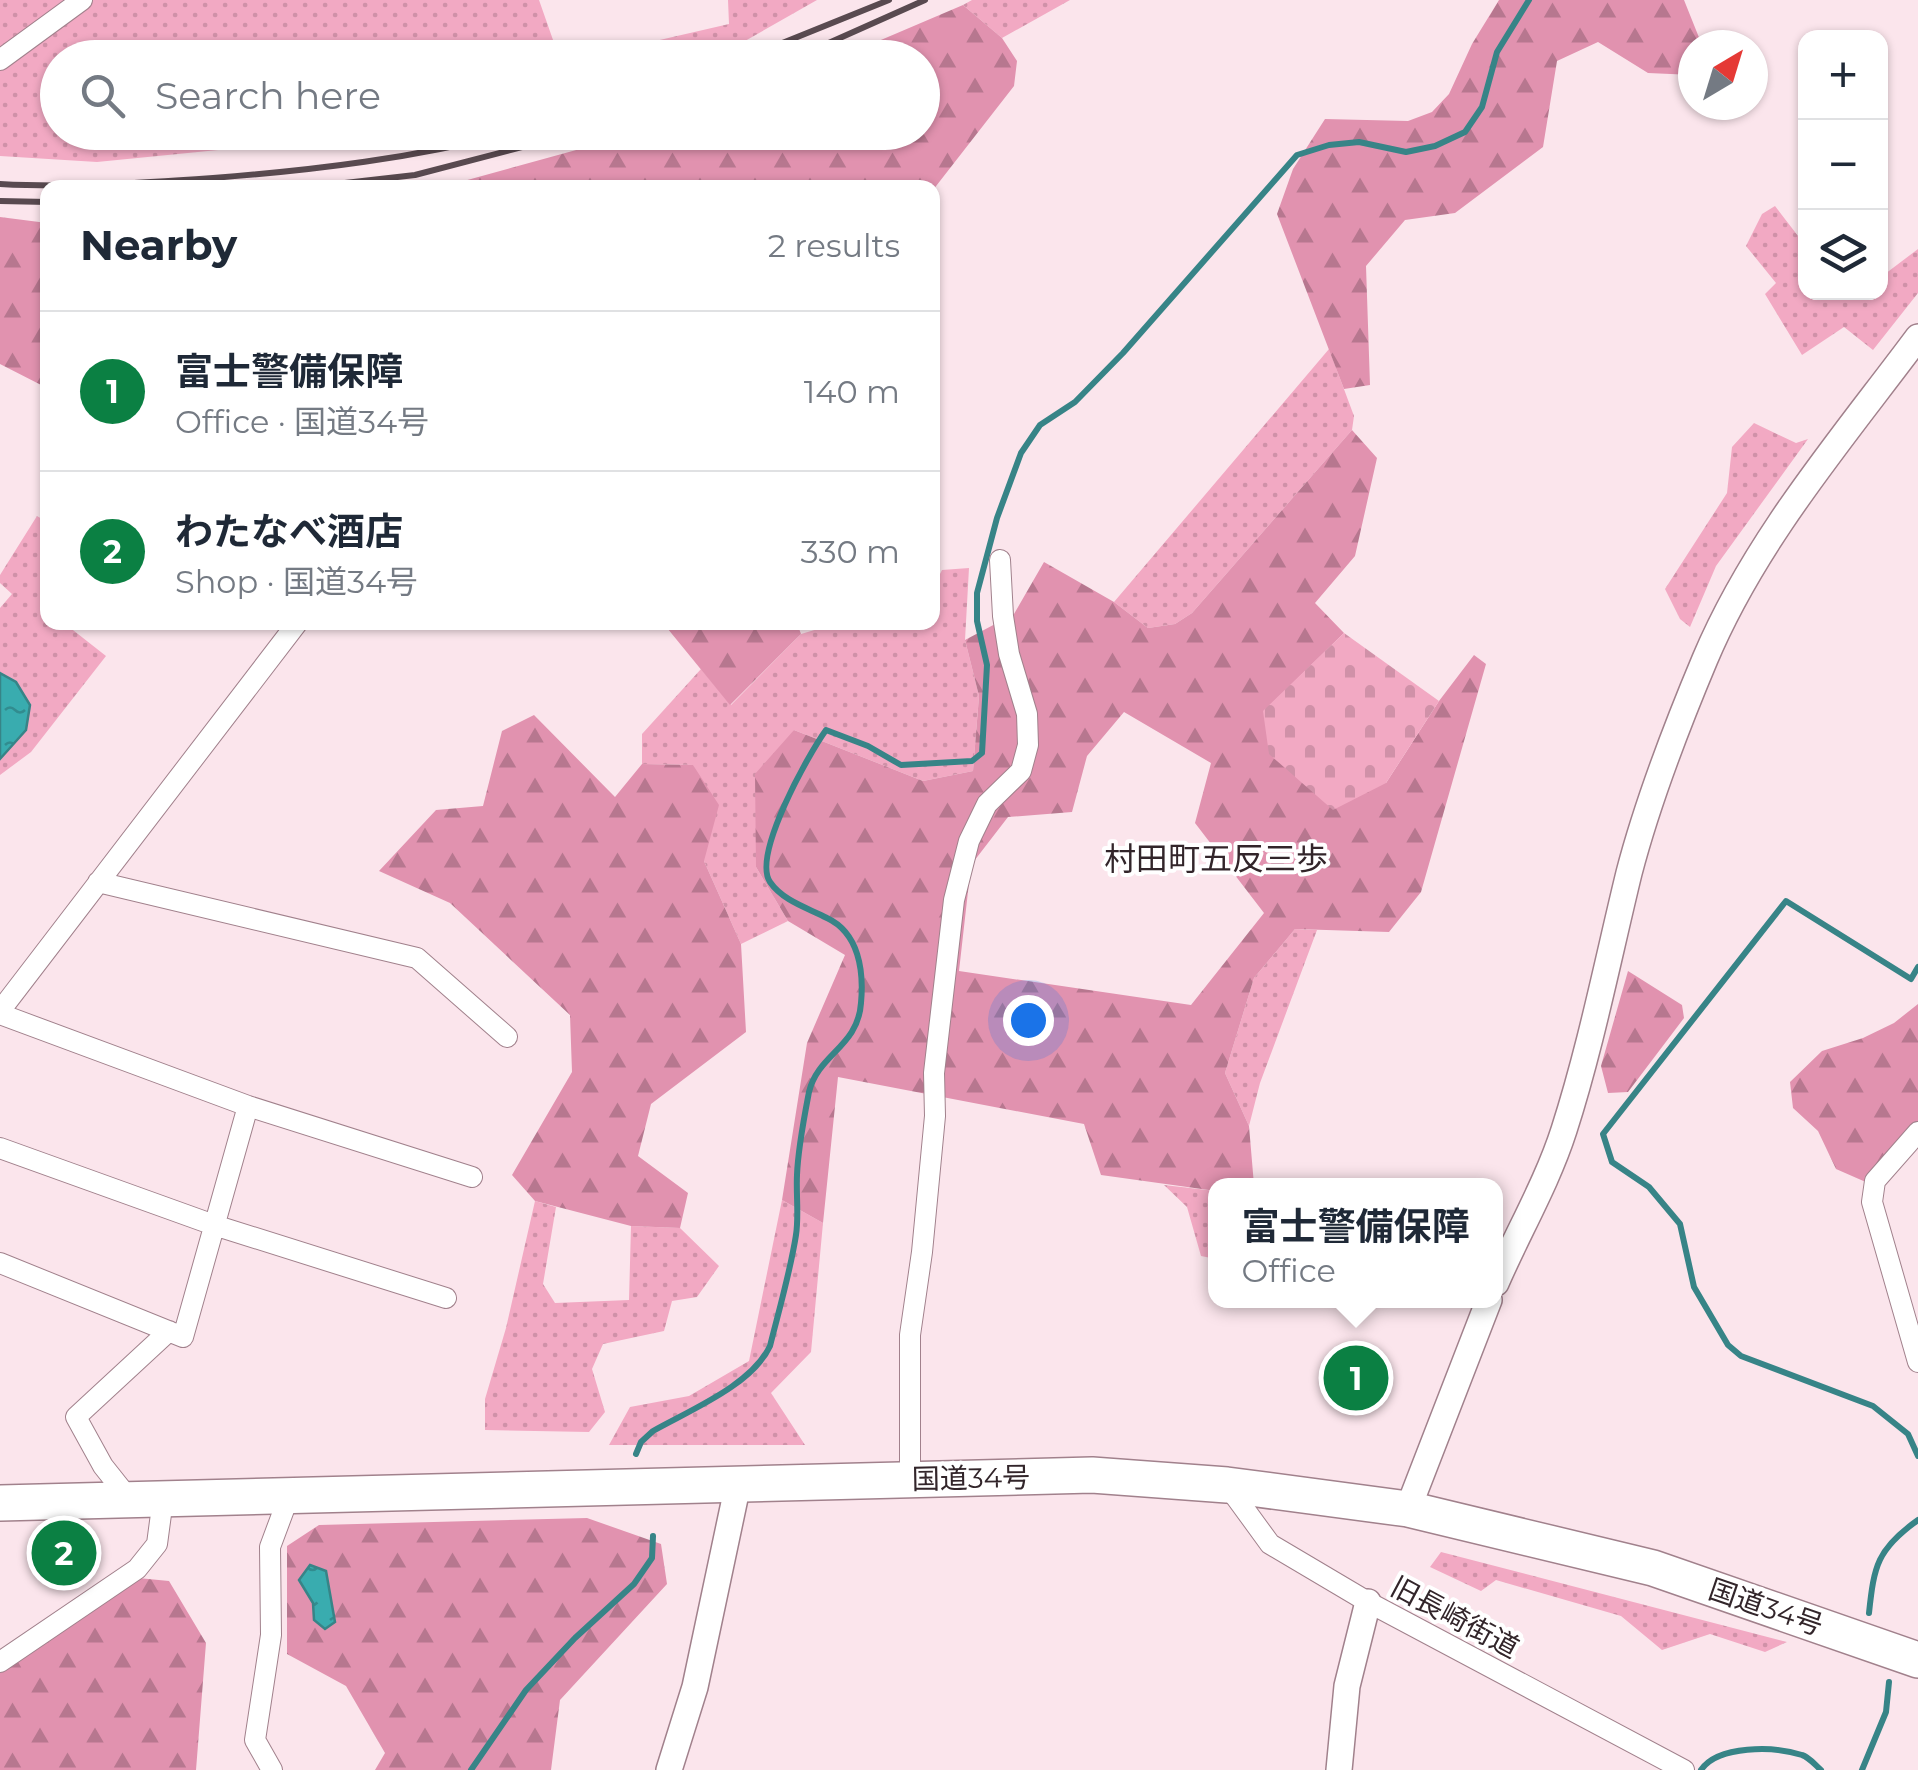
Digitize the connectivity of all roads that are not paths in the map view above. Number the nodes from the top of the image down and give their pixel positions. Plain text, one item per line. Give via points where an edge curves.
1 (82, 0) edge
2 (0, 60) edge
3 (1918, 336) edge
4 (1000, 560) dead end
5 (292, 630) edge
6 (98, 882) junction
7 (0, 1013) edge
8 (507, 1037) dead end
9 (248, 1106) junction
10 (1918, 1132) edge
11 (0, 1148) edge
12 (472, 1176) dead end
13 (214, 1225) junction
14 (0, 1263) edge
15 (1503, 1267) edge
16 (446, 1298) dead end
17 (1486, 1308) edge
18 (169, 1331) junction
19 (1918, 1362) edge
20 (910, 1479) junction
21 (738, 1484) junction
22 (1227, 1486) junction
23 (289, 1496) junction
24 (147, 1500) junction
25 (0, 1504) edge
26 (1408, 1509) junction
27 (1368, 1602) junction
28 (1918, 1658) edge
29 (0, 1662) edge
30 (1683, 1769) edge
31 (272, 1770) edge
32 (669, 1770) edge
33 (1339, 1770) edge

1 - 2 street
3 - 15 street via 1755,564 1706,656 1630,870 1562,1136
4 - 20 street via 1009,654 1027,714 1028,745 1020,770 987,804 969,841 954,900 910,1335
5 - 6 street
6 - 7 street
6 - 8 street via 417,958
7 - 9 street
9 - 12 street
9 - 13 street
10 - 19 street via 1876,1181 1872,1202
11 - 13 street
13 - 16 street
13 - 18 street via 183,1337
14 - 18 street
17 - 26 street
18 - 24 street via 76,1417 102,1466
20 - 21 highway, 国道34号
20 - 22 highway, 国道34号 via 1092,1475
21 - 23 highway, 国道34号
21 - 32 street via 695,1687
22 - 26 highway, 国道34号
22 - 27 street, 旧長崎街道 via 1270,1544
23 - 24 highway, 国道34号
23 - 31 street via 270,1546 270,1635 255,1740
24 - 25 highway, 国道34号
24 - 29 street via 156,1544 136,1569
26 - 28 highway, 国道34号 via 1653,1568
27 - 30 street, 旧長崎街道
27 - 33 street via 1347,1686

